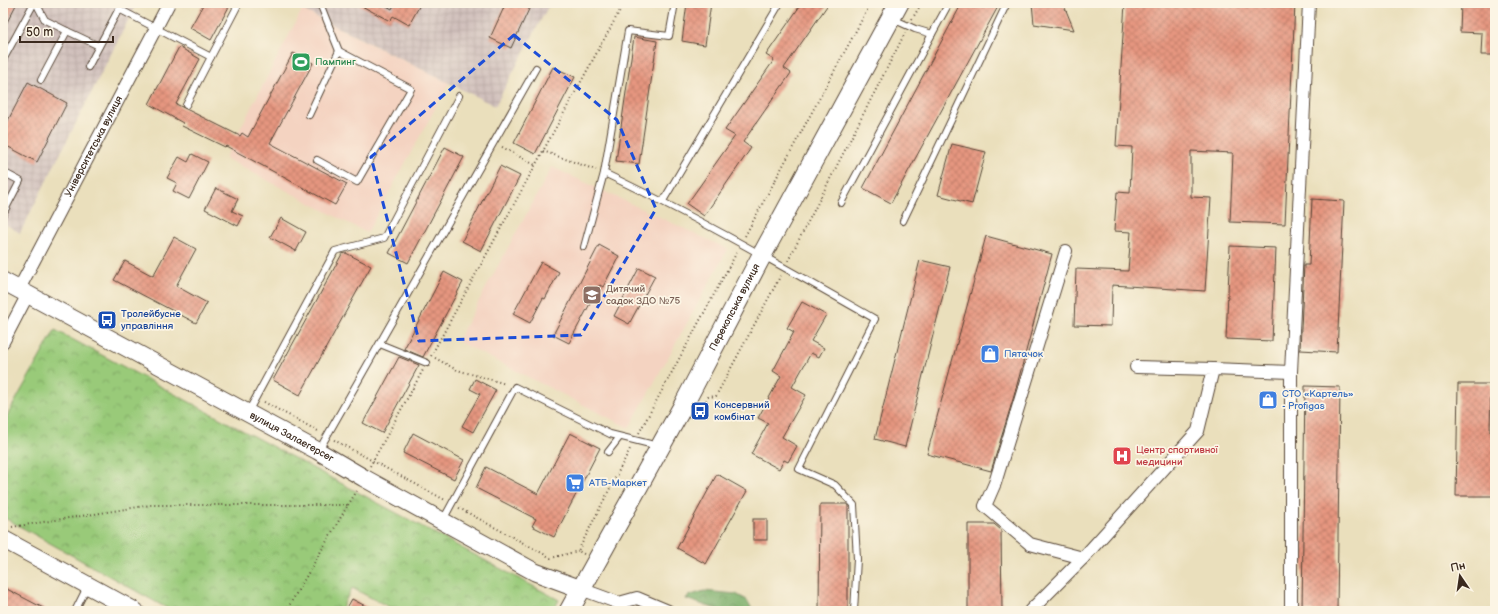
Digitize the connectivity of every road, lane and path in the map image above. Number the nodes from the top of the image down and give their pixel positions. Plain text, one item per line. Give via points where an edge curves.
1 (35, 3) edge
2 (169, 3) edge
3 (239, 3) edge
4 (314, 3) edge
5 (624, 3) edge
6 (675, 3) edge
7 (780, 3) edge
8 (871, 3) edge
9 (922, 3) edge
10 (949, 3) edge
11 (1007, 3) edge
12 (1309, 3) edge
13 (121, 6) edge
14 (895, 11) edge
15 (908, 26) junction
16 (156, 28) junction
17 (68, 31) junction
18 (932, 34) junction
19 (99, 46) junction
20 (339, 51) junction
21 (211, 57) junction
22 (3, 60) edge
23 (88, 67) dead end
24 (536, 68) dead end
25 (41, 80) dead end
26 (459, 96) dead end
27 (186, 105) dead end
28 (309, 115) dead end
29 (494, 143) junction
30 (543, 151) junction
31 (317, 160) dead end
32 (535, 165) junction
33 (3, 172) edge
34 (604, 173) junction
35 (663, 201) junction
36 (841, 203) dead end
37 (3, 214) edge
38 (903, 221) dead end
39 (741, 243) junction
40 (584, 247) dead end
41 (1066, 252) dead end
42 (762, 256) junction
43 (785, 268) junction
44 (3, 281) edge
45 (23, 292) junction
46 (3, 342) edge
47 (380, 344) junction
48 (427, 363) joint
49 (1136, 367) dead end
50 (1213, 369) junction
51 (1292, 372) junction
52 (515, 387) junction
53 (256, 398) junction
54 (700, 411) dead end
55 (247, 413) junction
56 (327, 436) junction
57 (619, 438) junction
58 (634, 441) junction
59 (660, 447) junction
60 (318, 451) junction
61 (608, 452) dead end
62 (373, 461) junction
63 (364, 478) junction
64 (452, 504) junction
65 (442, 521) junction
66 (7, 534) edge
67 (578, 551) junction
68 (586, 555) dead end
69 (1083, 558) junction
70 (88, 586) junction
71 (581, 589) junction
72 (620, 607) edge
73 (75, 611) edge
74 (135, 611) edge
75 (286, 611) edge
76 (569, 611) edge
77 (668, 611) edge
78 (854, 611) edge
79 (1030, 611) edge
80 (1291, 611) edge

1 - 17 lane via 45,20
1 - 22 lane
2 - 16 street, Університетська вулиця
3 - 21 lane
4 - 20 lane via 321,6
5 - 30 path
6 - 34 lane via 669,36 628,31
7 - 35 lane
8 - 39 path
9 - 15 path
10 - 18 lane
11 - 38 lane
12 - 51 street
13 - 16 lane
13 - 19 lane
14 - 15 lane
14 - 42 main road, Перекопська вулиця
15 - 18 lane
15 - 43 path
16 - 21 lane
16 - 45 street, Університетська вулиця
17 - 19 lane
17 - 25 lane
18 - 36 lane
19 - 23 lane
20 - 28 lane
20 - 31 lane via 411,89 357,182
21 - 27 lane
24 - 29 lane
26 - 53 lane via 384,238 335,251
29 - 32 path
29 - 47 lane
30 - 32 path
30 - 34 path
32 - 52 path via 431,356 457,370
33 - 37 lane via 20,181
34 - 35 lane
34 - 40 lane
35 - 39 lane
39 - 42 lane
39 - 58 path
41 - 69 street via 995,483 985,506 1030,544
42 - 43 lane
42 - 59 main road, Перекопська вулиця
43 - 54 path via 716,396 708,397
43 - 78 lane via 875,319 800,470 835,485 854,505 857,559
44 - 45 main road, вулиця Залаегерсег
45 - 46 street, Університетська вулиця
45 - 55 main road, вулиця Залаегерсег
47 - 48 lane
47 - 56 lane
48 - 62 path
49 - 50 street
50 - 51 street
50 - 69 street via 1198,431
51 - 80 street
52 - 57 lane
52 - 64 lane
53 - 55 lane
53 - 56 path
55 - 60 main road, вулиця Залаегерсег
56 - 60 lane
56 - 62 path
57 - 58 lane
57 - 61 lane
58 - 59 lane
58 - 67 path
59 - 71 main road, Перекопська вулиця
60 - 63 main road, вулиця Залаегерсег
62 - 63 path
62 - 64 path
63 - 65 main road, вулиця Залаегерсег
64 - 65 lane
64 - 67 path via 551,558
65 - 71 main road, вулиця Залаегерсег via 535,572
66 - 70 main road
66 - 75 path via 151,505 348,506
67 - 68 path
69 - 79 street
70 - 73 lane
70 - 74 main road
71 - 72 street
71 - 76 main road, Перекопська вулиця
72 - 77 street via 637,598

